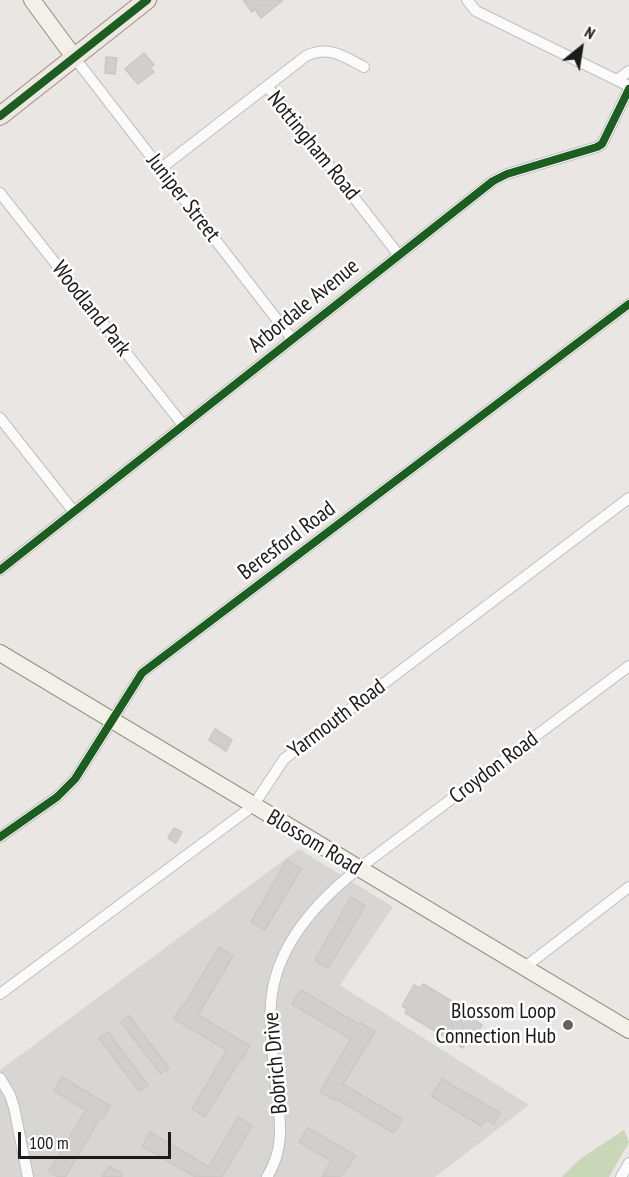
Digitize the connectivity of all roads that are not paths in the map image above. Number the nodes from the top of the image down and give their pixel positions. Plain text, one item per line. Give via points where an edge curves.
1 (32, 0) edge
2 (147, 0) edge
3 (467, 0) edge
4 (74, 57) junction
5 (364, 67) dead end
6 (629, 71) edge
7 (617, 80) junction
8 (267, 86) junction
9 (629, 87) edge
10 (0, 116) edge
11 (160, 169) junction
12 (0, 193) edge
13 (398, 254) junction
14 (629, 304) edge
15 (292, 339) junction
16 (0, 418) edge
17 (183, 425) junction
18 (629, 498) edge
19 (74, 512) junction
20 (0, 570) edge
21 (0, 653) edge
22 (629, 666) edge
23 (112, 721) junction
24 (253, 806) junction
25 (0, 837) edge
26 (358, 869) junction
27 (629, 887) edge
28 (525, 967) junction
29 (0, 994) edge
30 (629, 1030) edge
31 (0, 1078) edge
32 (629, 1163) edge
33 (28, 1177) edge
34 (267, 1177) edge
35 (621, 1177) edge

1 - 4 street
2 - 4 main road
3 - 7 street via 476,11
4 - 10 main road
4 - 11 street, Juniper Street
5 - 8 street via 332,51 315,52
6 - 7 street
7 - 9 street
8 - 11 street, Nottingham Road
8 - 13 street, Nottingham Road
9 - 13 street, Arbordale Avenue via 602,144 500,177
11 - 15 street, Juniper Street
12 - 17 street, Woodland Park
13 - 15 street, Arbordale Avenue
14 - 23 street, Beresford Road via 142,674
15 - 17 street, Arbordale Avenue
16 - 19 street
17 - 19 street, Arbordale Avenue
18 - 24 street, Yarmouth Road via 284,759
19 - 20 street, Arbordale Avenue
21 - 23 street, Blossom Road
22 - 26 street, Croydon Road
23 - 24 street, Blossom Road
23 - 25 street, Beresford Road via 75,779
24 - 26 street, Blossom Road
24 - 29 street, Yarmouth Road
26 - 28 street, Blossom Road
26 - 34 street, Bobrich Drive via 311,912 294,937 275,981 270,1029 281,1137 276,1161
27 - 28 street
28 - 30 street, Blossom Road
31 - 33 street via 14,1107
32 - 35 street

